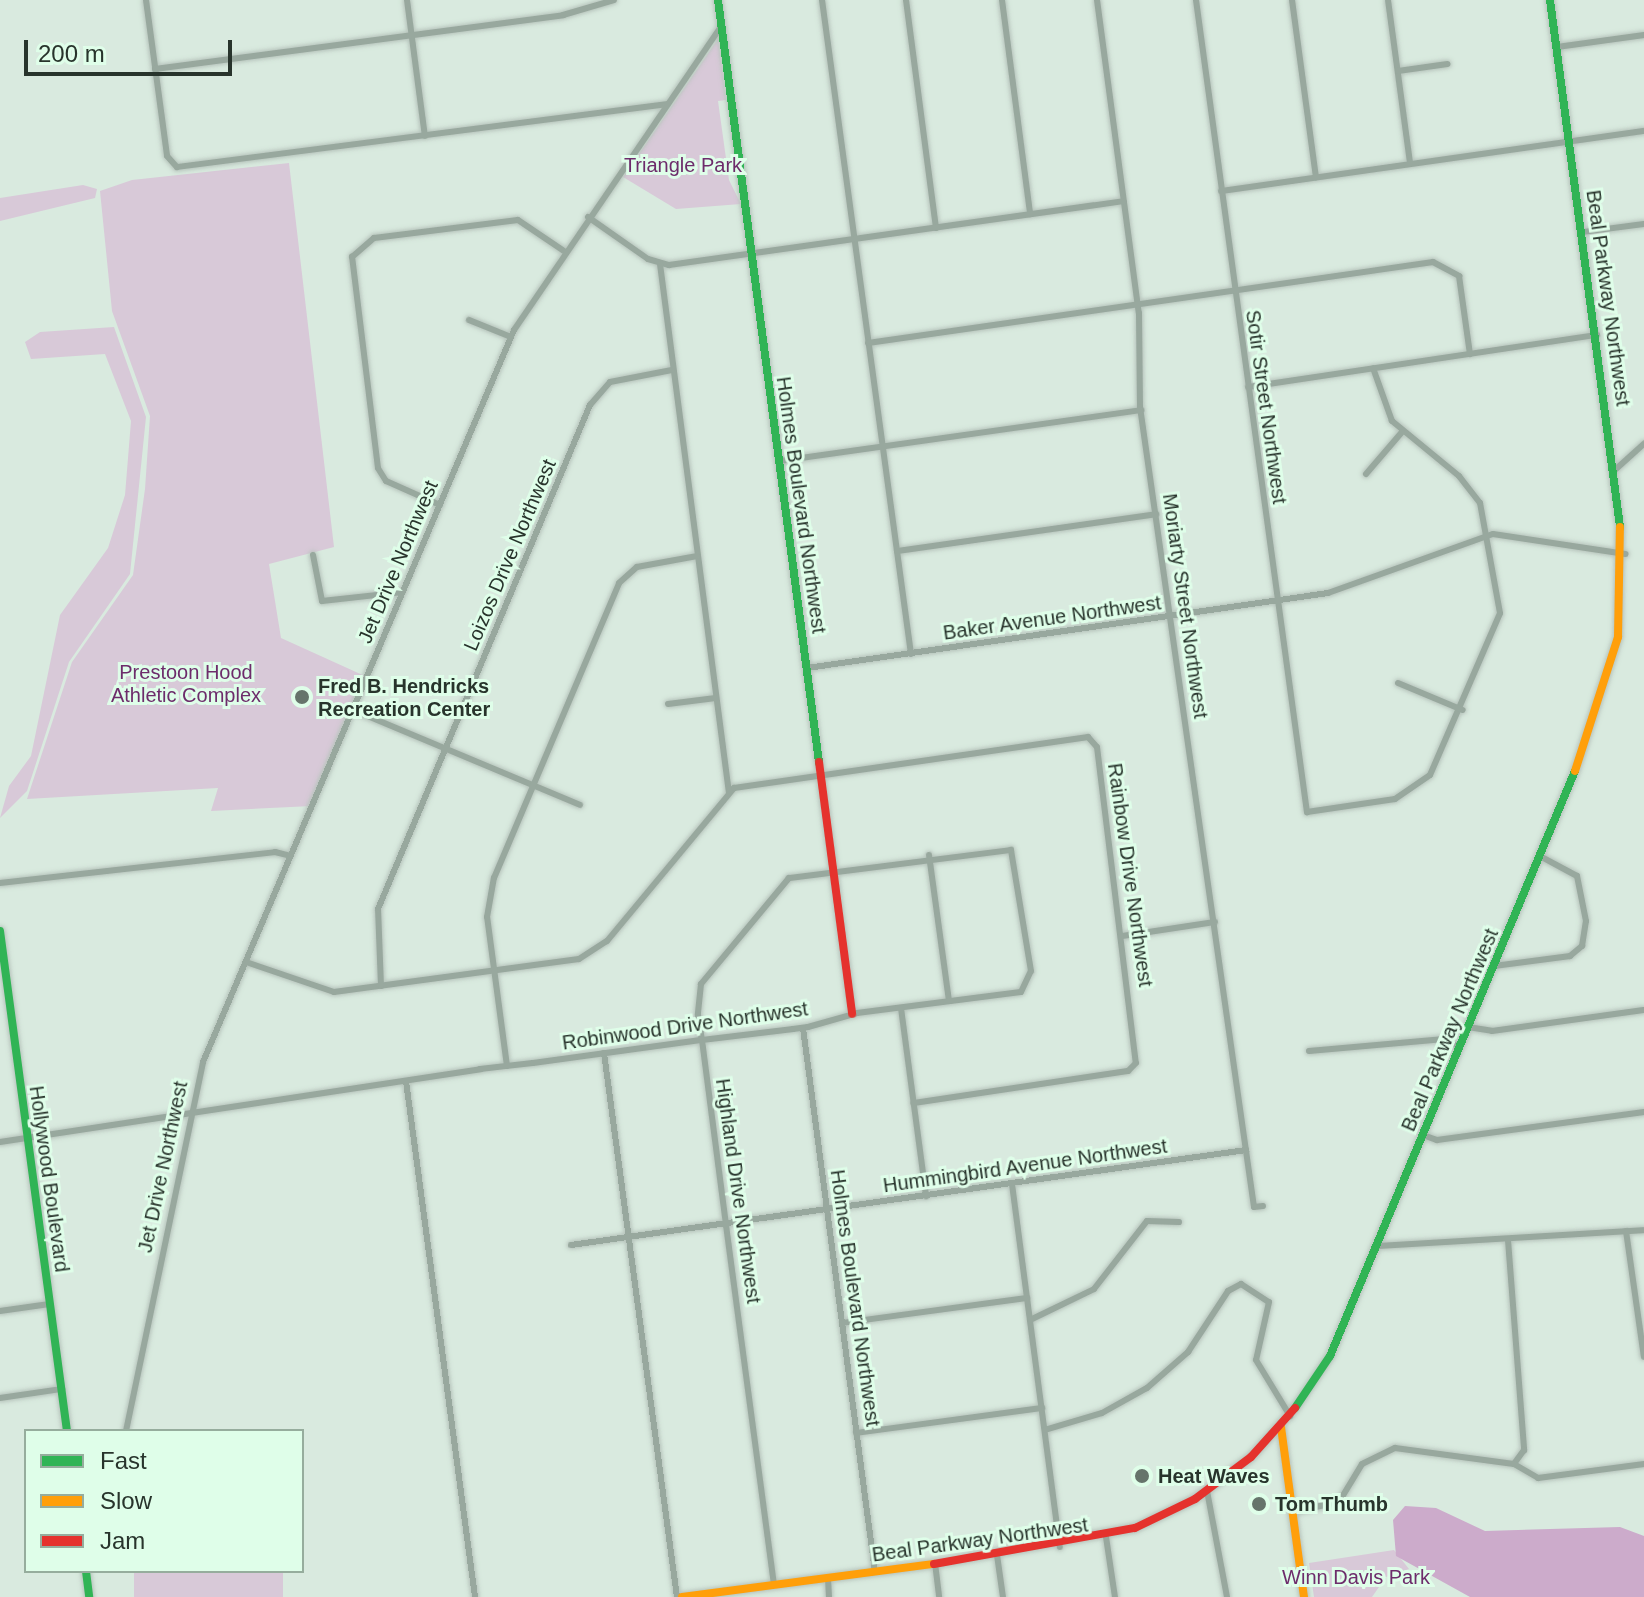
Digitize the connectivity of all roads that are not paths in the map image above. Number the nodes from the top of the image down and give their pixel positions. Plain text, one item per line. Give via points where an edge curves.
1 (146, 0) edge
2 (407, 0) edge
3 (614, 0) edge
4 (718, 0) edge
5 (822, 0) edge
6 (906, 0) edge
7 (1002, 0) edge
8 (1097, 0) edge
9 (1196, 0) edge
10 (1292, 0) edge
11 (1388, 0) edge
12 (1550, 0) edge
13 (721, 27) junction
14 (411, 35) junction
15 (1644, 35) edge
16 (1557, 47) junction
17 (1448, 64) dead end
18 (155, 69) junction
19 (1398, 71) junction
20 (667, 104) junction
21 (1644, 131) edge
22 (425, 136) junction
23 (1570, 141) junction
24 (1410, 163) junction
25 (1316, 177) junction
26 (1221, 191) junction
27 (1124, 201) junction
28 (1030, 214) junction
29 (588, 217) junction
30 (1644, 224) edge
31 (936, 228) junction
32 (1583, 232) junction
33 (854, 239) junction
34 (564, 251) junction
35 (752, 254) junction
36 (660, 264) junction
37 (1235, 291) junction
38 (1137, 305) junction
39 (469, 320) dead end
40 (1597, 335) junction
41 (511, 337) junction
42 (868, 343) junction
43 (1470, 354) junction
44 (1373, 368) junction
45 (672, 370) junction
46 (1248, 387) junction
47 (1141, 410) junction
48 (1402, 432) junction
49 (1644, 444) edge
50 (882, 447) junction
51 (779, 461) junction
52 (1616, 469) junction
53 (1366, 474) dead end
54 (440, 505) junction
55 (1156, 514) junction
56 (1489, 535) junction
57 (897, 551) junction
58 (1625, 554) junction
59 (313, 555) dead end
60 (697, 556) junction
61 (403, 592) junction
62 (1276, 602) junction
63 (1171, 617) junction
64 (911, 654) junction
65 (807, 668) junction
66 (1398, 683) dead end
67 (716, 698) junction
68 (668, 704) dead end
69 (353, 710) junction
70 (1463, 710) junction
71 (445, 748) junction
72 (820, 773) junction
73 (533, 785) junction
74 (729, 793) junction
75 (580, 805) dead end
76 (929, 855) junction
77 (291, 856) junction
78 (1540, 856) junction
79 (833, 868) junction
80 (0, 883) edge
81 (1215, 922) junction
82 (0, 931) edge
83 (1122, 936) junction
84 (246, 962) junction
85 (1494, 966) junction
86 (494, 972) junction
87 (381, 986) junction
88 (949, 1001) junction
89 (901, 1008) junction
90 (1644, 1010) edge
91 (852, 1014) junction
92 (1468, 1027) junction
93 (803, 1028) junction
94 (702, 1040) junction
95 (1460, 1047) junction
96 (1309, 1051) dead end
97 (604, 1053) junction
98 (507, 1066) junction
99 (406, 1081) junction
100 (913, 1103) junction
101 (1644, 1112) edge
102 (189, 1116) junction
103 (1423, 1135) junction
104 (28, 1138) junction
105 (0, 1142) edge
106 (1246, 1150) junction
107 (1012, 1184) junction
108 (926, 1196) junction
109 (1263, 1206) dead end
110 (827, 1211) junction
111 (1179, 1222) dead end
112 (726, 1225) junction
113 (1644, 1230) edge
114 (1626, 1231) junction
115 (628, 1237) junction
116 (1508, 1240) junction
117 (571, 1245) dead end
118 (1377, 1246) junction
119 (1027, 1298) junction
120 (50, 1304) junction
121 (0, 1311) edge
122 (1030, 1320) junction
123 (842, 1323) junction
124 (1644, 1357) edge
125 (62, 1389) junction
126 (0, 1398) edge
127 (1042, 1408) junction
128 (1290, 1416) junction
129 (1281, 1427) junction
130 (67, 1429) edge
131 (126, 1429) edge
132 (1045, 1430) junction
133 (856, 1433) junction
134 (1514, 1464) junction
135 (1644, 1464) edge
136 (1207, 1491) junction
137 (1292, 1512) junction
138 (1106, 1537) junction
139 (1060, 1547) junction
140 (997, 1555) junction
141 (935, 1563) junction
142 (875, 1572) junction
143 (86, 1573) edge
144 (828, 1578) junction
145 (774, 1585) junction
146 (89, 1597) edge
147 (475, 1597) edge
148 (679, 1597) edge
149 (829, 1597) edge
150 (939, 1597) edge
151 (1003, 1597) edge
152 (1115, 1597) edge
153 (1227, 1597) edge
154 (1304, 1597) edge

1 - 18 street
2 - 14 street
3 - 14 street via 602,9
4 - 13 main road, Holmes Boulevard Northwest
5 - 33 street
6 - 31 street
7 - 28 street
8 - 27 street, Moriarty Street Northwest
9 - 26 street, Sotir Street Northwest
10 - 25 street
11 - 19 street
12 - 16 main road, Beal Parkway Northwest
13 - 20 street, Jet Drive Northwest
13 - 35 main road, Holmes Boulevard Northwest
14 - 18 street
14 - 22 street
15 - 16 street
16 - 23 main road, Beal Parkway Northwest
17 - 19 street
18 - 22 street via 167,156 176,166
19 - 24 street
20 - 22 street
20 - 29 street, Jet Drive Northwest
21 - 23 street
23 - 24 street
23 - 32 main road, Beal Parkway Northwest
24 - 25 street
25 - 26 street
26 - 37 street, Sotir Street Northwest
27 - 28 street
27 - 38 street, Moriarty Street Northwest
28 - 31 street
29 - 34 street, Jet Drive Northwest
29 - 36 street
30 - 32 street
31 - 33 street
32 - 40 main road, Beal Parkway Northwest
33 - 35 street
33 - 42 street
34 - 41 street, Jet Drive Northwest
34 - 54 street via 518,220 374,238 352,257 378,468 386,481
35 - 36 street
35 - 51 main road, Holmes Boulevard Northwest
36 - 45 street
37 - 38 street
37 - 43 street via 1441,262 1459,276
37 - 46 street, Sotir Street Northwest
38 - 42 street
38 - 47 street, Moriarty Street Northwest
39 - 41 street
40 - 43 street
40 - 52 main road, Beal Parkway Northwest
41 - 54 street, Jet Drive Northwest
42 - 50 street
43 - 44 street
44 - 46 street
44 - 48 street via 1382,406
45 - 60 street
45 - 71 street, Loizos Drive Northwest via 610,382 590,405
46 - 62 street, Sotir Street Northwest
47 - 50 street
47 - 55 street, Moriarty Street Northwest
48 - 53 street
48 - 56 street via 1467,485
49 - 52 street
50 - 51 street
50 - 57 street
51 - 65 main road, Holmes Boulevard Northwest
52 - 58 main road, Beal Parkway Northwest
54 - 61 street, Jet Drive Northwest
55 - 57 street
55 - 63 street, Moriarty Street Northwest
56 - 58 street, Baker Avenue Northwest
56 - 62 street, Baker Avenue Northwest via 1343,589
56 - 70 street via 1500,613
57 - 64 street
58 - 78 main road, Beal Parkway Northwest via 1611,672
59 - 61 street via 322,601
60 - 67 street
60 - 73 street via 637,567 619,583
61 - 69 street, Jet Drive Northwest
62 - 63 street, Baker Avenue Northwest
62 - 70 street, Sotir Street Northwest via 1304,810 1382,803 1414,790 1442,758
63 - 64 street, Baker Avenue Northwest
63 - 81 street, Moriarty Street Northwest
64 - 65 street, Baker Avenue Northwest
65 - 72 main road, Holmes Boulevard Northwest
66 - 70 street
67 - 68 street
67 - 74 street
69 - 71 street
69 - 77 street, Jet Drive Northwest
71 - 73 street
71 - 87 street, Loizos Drive Northwest via 378,909
72 - 74 street
72 - 79 main road, Holmes Boulevard Northwest
72 - 83 street, Rainbow Drive Northwest via 1088,737 1097,747
73 - 75 street
73 - 86 street via 491,887
74 - 86 street via 601,947 579,959
76 - 79 street, Robinwood Drive Northwest
76 - 88 street
76 - 88 street, Robinwood Drive Northwest via 1011,850 1031,971 1021,992
77 - 80 street via 275,852
77 - 84 street, Jet Drive Northwest
78 - 85 main road, Beal Parkway Northwest
78 - 85 street via 1577,876 1586,921 1582,946 1570,956
79 - 91 main road, Holmes Boulevard Northwest
79 - 94 street, Highland Drive Northwest via 783,882 710,966 699,993
81 - 83 street
81 - 106 street, Moriarty Street Northwest
82 - 104 main road, Hollywood Boulevard
83 - 100 street, Rainbow Drive Northwest via 1138,1054 1131,1069
84 - 87 street via 326,991
84 - 102 street, Jet Drive Northwest
85 - 92 main road, Beal Parkway Northwest
86 - 87 street
86 - 98 street
88 - 89 street, Robinwood Drive Northwest
89 - 91 street, Robinwood Drive Northwest
89 - 100 street
90 - 92 street via 1492,1031
91 - 93 street, Robinwood Drive Northwest
92 - 95 main road, Beal Parkway Northwest
93 - 94 street, Robinwood Drive Northwest
93 - 110 street, Holmes Boulevard Northwest
94 - 97 street, Robinwood Drive Northwest
94 - 112 street, Highland Drive Northwest
95 - 96 street via 1444,1039
95 - 103 main road, Beal Parkway Northwest
97 - 98 street, Robinwood Drive Northwest
97 - 115 street
98 - 99 street, Robinwood Drive Northwest
99 - 102 street, Robinwood Drive Northwest
99 - 147 street
100 - 108 street
101 - 103 street via 1437,1140
102 - 104 street, Robinwood Drive Northwest
102 - 131 street, Jet Drive Northwest
103 - 118 main road, Beal Parkway Northwest
104 - 105 street, Robinwood Drive Northwest
104 - 120 main road, Hollywood Boulevard
106 - 107 street, Hummingbird Avenue Northwest
106 - 109 street, Moriarty Street Northwest via 1254,1207
107 - 108 street, Hummingbird Avenue Northwest
107 - 119 street
108 - 110 street, Hummingbird Avenue Northwest
110 - 112 street, Hummingbird Avenue Northwest
110 - 123 street, Holmes Boulevard Northwest
111 - 122 street via 1147,1221 1094,1289
112 - 115 street, Hummingbird Avenue Northwest
112 - 145 street, Highland Drive Northwest
113 - 114 street
114 - 116 street
114 - 124 street
115 - 117 street, Hummingbird Avenue Northwest
115 - 148 street
116 - 118 street
116 - 134 street via 1524,1450
118 - 128 main road, Beal Parkway Northwest via 1330,1356
119 - 122 street
119 - 123 street
120 - 121 street
120 - 125 main road, Hollywood Boulevard
122 - 127 street
123 - 133 street, Holmes Boulevard Northwest
125 - 126 street
125 - 130 main road, Hollywood Boulevard
127 - 132 street
127 - 133 street
128 - 129 main road, Beal Parkway Northwest
128 - 132 street via 1256,1360 1269,1302 1241,1284 1228,1291 1188,1352 1147,1388 1102,1413
129 - 136 main road, Beal Parkway Northwest
129 - 137 main road
132 - 139 street
133 - 142 street, Holmes Boulevard Northwest
134 - 135 street via 1538,1478
134 - 137 street via 1395,1448 1362,1464 1339,1502
136 - 138 main road, Beal Parkway Northwest
136 - 153 street
137 - 154 main road
138 - 139 main road, Beal Parkway Northwest
138 - 152 street
139 - 140 main road, Beal Parkway Northwest
140 - 141 main road, Beal Parkway Northwest
140 - 151 street
141 - 142 main road, Beal Parkway Northwest
141 - 150 street
142 - 144 main road, Beal Parkway Northwest
143 - 146 main road
144 - 145 main road, Beal Parkway Northwest
144 - 149 street
145 - 148 main road, Beal Parkway Northwest

